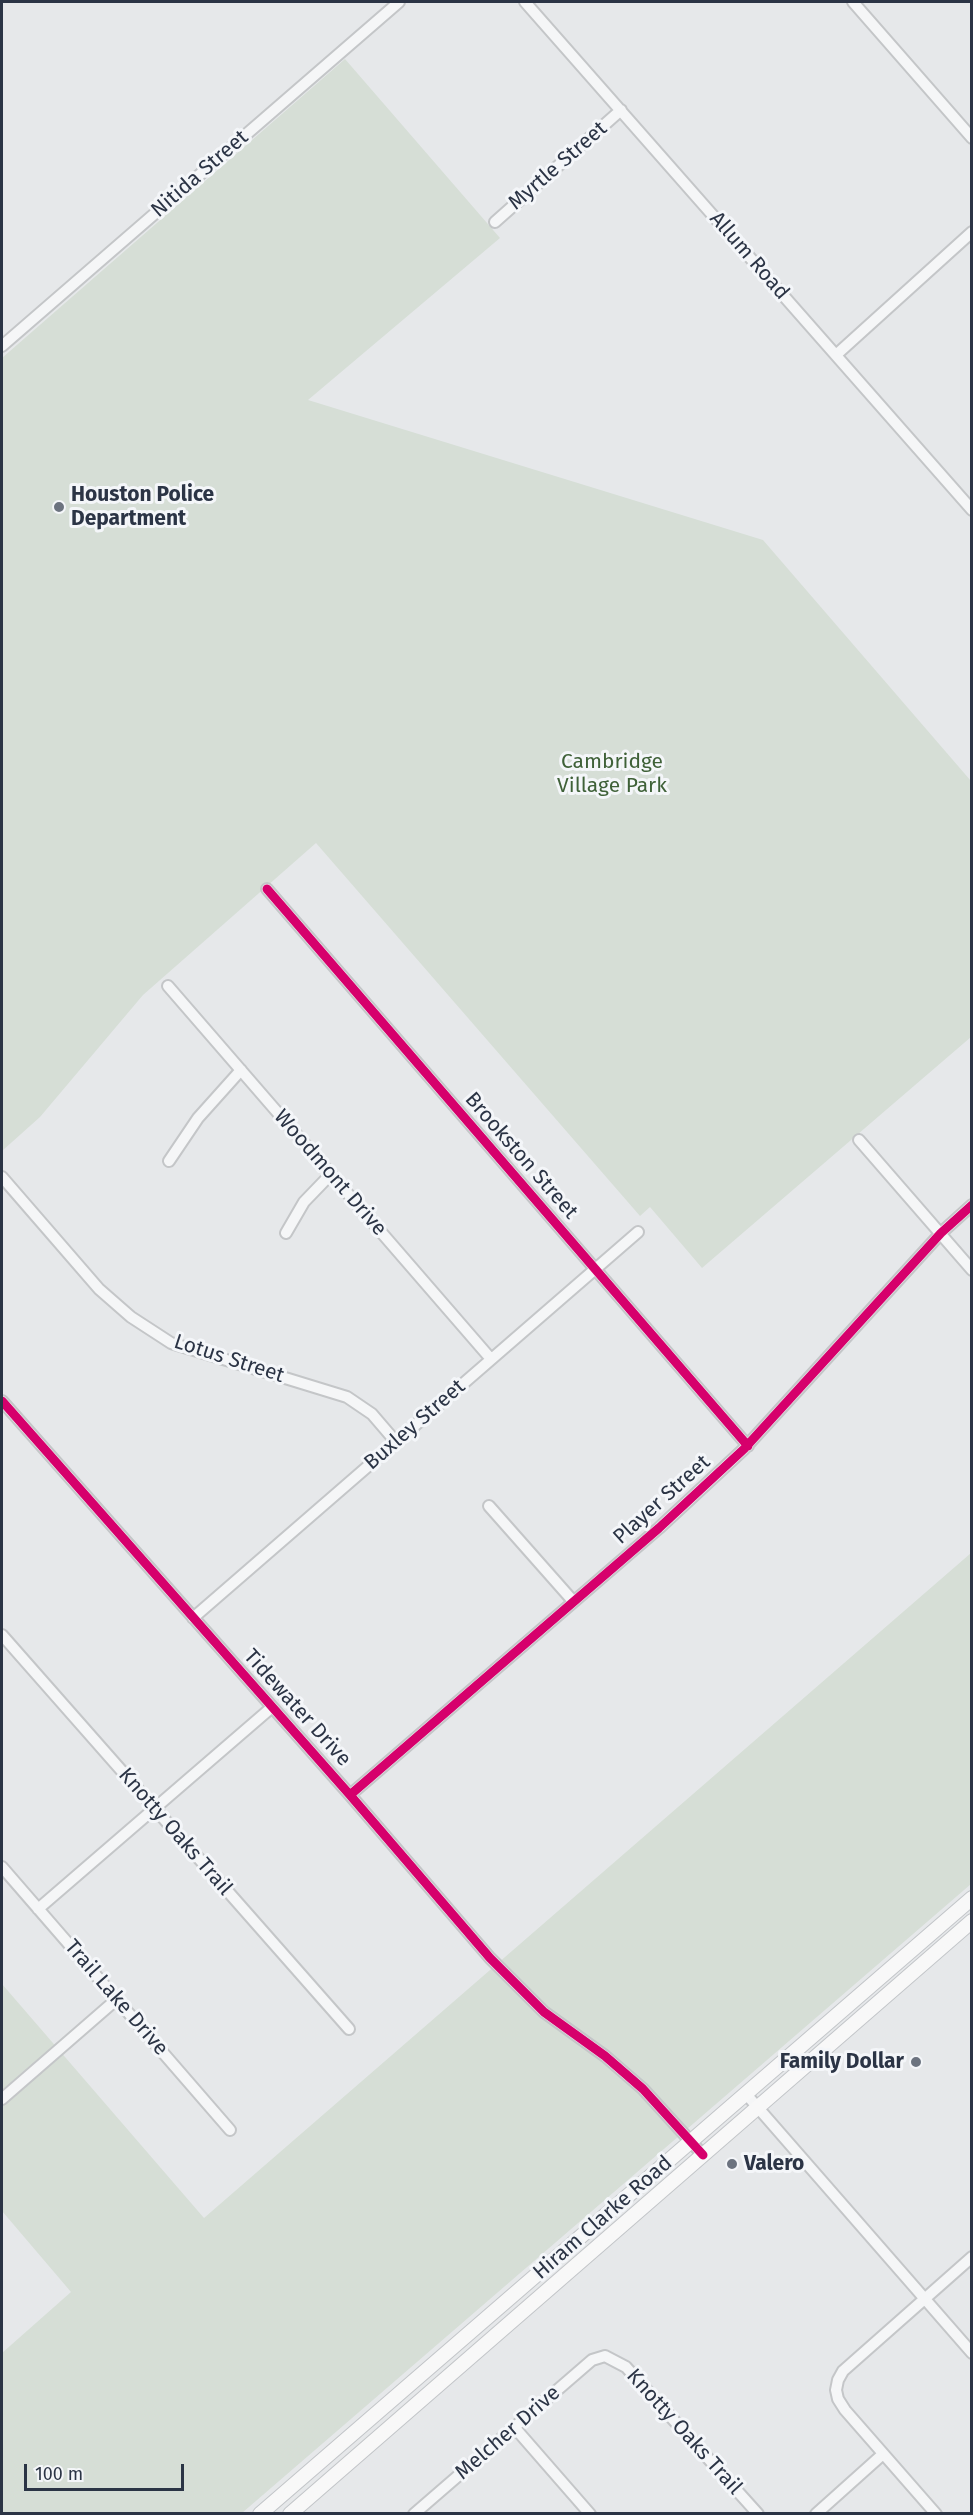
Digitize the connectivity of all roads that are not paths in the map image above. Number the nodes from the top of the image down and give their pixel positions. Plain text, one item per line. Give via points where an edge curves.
1 (399, 2) edge
2 (525, 2) edge
3 (853, 2) edge
4 (621, 110) junction
5 (972, 138) edge
6 (495, 222) dead end
7 (972, 232) edge
8 (2, 346) edge
9 (836, 355) junction
10 (972, 510) edge
11 (267, 889) dead end
12 (168, 986) dead end
13 (241, 1070) junction
14 (859, 1140) dead end
15 (169, 1161) dead end
16 (331, 1174) junction
17 (2, 1177) edge
18 (972, 1205) edge
19 (638, 1232) dead end
20 (286, 1233) dead end
21 (941, 1233) junction
22 (595, 1269) junction
23 (972, 1270) edge
24 (491, 1359) junction
25 (2, 1401) edge
26 (396, 1442) junction
27 (748, 1446) junction
28 (489, 1506) dead end
29 (573, 1601) junction
30 (193, 1618) junction
31 (2, 1635) edge
32 (271, 1708) junction
33 (350, 1795) junction
34 (154, 1809) junction
35 (2, 1867) edge
36 (972, 1898) edge
37 (38, 1909) junction
38 (972, 1920) edge
39 (899, 1961) junction
40 (910, 1974) junction
41 (117, 1999) junction
42 (349, 2029) dead end
43 (746, 2094) junction
44 (2, 2099) edge
45 (758, 2107) junction
46 (230, 2130) dead end
47 (691, 2142) junction
48 (703, 2155) junction
49 (972, 2257) edge
50 (545, 2268) junction
51 (557, 2281) junction
52 (924, 2299) junction
53 (972, 2353) edge
54 (605, 2356) joint
55 (396, 2397) junction
56 (408, 2410) junction
57 (515, 2428) junction
58 (883, 2454) junction
59 (415, 2513) edge
60 (260, 2514) edge
61 (290, 2514) edge
62 (590, 2514) edge
63 (758, 2514) edge
64 (816, 2514) edge
65 (936, 2514) edge

1 - 8 street, Nitida Street
2 - 4 street, Allum Road
3 - 5 street
4 - 6 street, Myrtle Street
4 - 9 street, Allum Road
7 - 9 street
9 - 10 street, Allum Road
11 - 22 street, Brookston Street
12 - 13 street, Woodmont Drive
13 - 15 street via 198,1118
13 - 16 street, Woodmont Drive
14 - 21 street
16 - 20 street via 304,1202
16 - 24 street, Woodmont Drive
17 - 26 street, Lotus Street via 99,1289 131,1317 171,1343 347,1397 372,1414
18 - 21 street, Player Street
19 - 22 street, Buxley Street
21 - 23 street
21 - 27 street, Player Street
22 - 24 street, Buxley Street
22 - 27 street, Brookston Street
24 - 26 street, Buxley Street
25 - 30 street, Tidewater Drive
26 - 30 street, Buxley Street
27 - 29 street, Player Street via 660,1528
28 - 29 street
29 - 33 street, Player Street
30 - 32 street, Tidewater Drive
31 - 34 street, Knotty Oaks Trail
32 - 33 street, Tidewater Drive
32 - 34 street
33 - 47 street, Tidewater Drive via 490,1958 544,2012 643,2089
34 - 37 street
34 - 42 street, Knotty Oaks Trail
35 - 37 street, Trail Lake Drive
36 - 39 main road, Hiram Clarke Road
37 - 41 street, Trail Lake Drive
38 - 40 main road, Hiram Clarke Road
39 - 40 main road
39 - 43 main road, Hiram Clarke Road
40 - 45 main road, Hiram Clarke Road
41 - 44 street
41 - 46 street, Trail Lake Drive
43 - 45 street
43 - 47 main road, Hiram Clarke Road
45 - 48 main road, Hiram Clarke Road
45 - 52 street
47 - 48 street, Tidewater Drive
47 - 50 main road, Hiram Clarke Road
48 - 51 main road, Hiram Clarke Road
49 - 52 street
50 - 51 main road
50 - 55 main road, Hiram Clarke Road
51 - 56 main road, Hiram Clarke Road
52 - 53 street
52 - 58 street via 843,2371 836,2390 845,2410
54 - 57 street, Melcher Drive via 592,2360
54 - 63 street, Knotty Oaks Trail via 626,2367
55 - 56 main road
55 - 60 main road, Hiram Clarke Road
56 - 61 main road, Hiram Clarke Road
57 - 59 street, Melcher Drive
57 - 62 street
58 - 64 street
58 - 65 street

